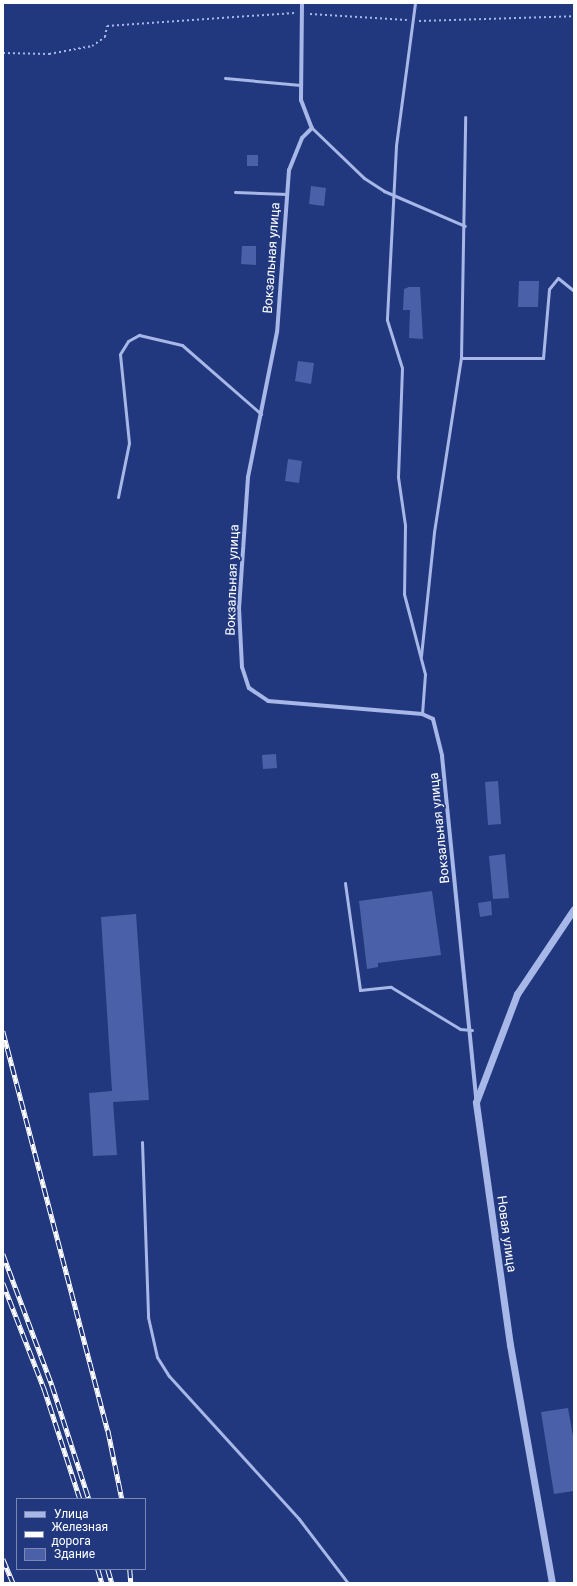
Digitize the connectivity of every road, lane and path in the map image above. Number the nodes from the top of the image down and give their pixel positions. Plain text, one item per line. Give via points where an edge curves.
1 (302, 3) edge
2 (415, 3) edge
3 (302, 13) junction
4 (574, 16) edge
5 (414, 21) junction
6 (3, 53) edge
7 (225, 78) dead end
8 (301, 85) junction
9 (465, 116) dead end
10 (312, 128) junction
11 (235, 192) dead end
12 (287, 194) junction
13 (396, 196) junction
14 (465, 226) junction
15 (574, 291) edge
16 (461, 358) junction
17 (261, 414) junction
18 (118, 497) dead end
19 (420, 658) junction
20 (422, 714) junction
21 (345, 884) dead end
22 (574, 909) edge
23 (472, 1030) junction
24 (476, 1102) junction
25 (142, 1142) dead end
26 (348, 1583) edge
27 (552, 1583) edge

1 - 3 street
2 - 5 lane
3 - 5 path
3 - 6 path via 107,26 105,37 92,46 49,54
3 - 8 street
4 - 5 path
5 - 13 lane via 396,146
7 - 8 lane
8 - 10 street via 301,100
9 - 14 lane
10 - 12 street, Вокзальная улица via 302,138 289,170
10 - 13 lane via 364,178
11 - 12 lane
12 - 17 street, Вокзальная улица via 277,332
13 - 14 lane
13 - 19 lane via 387,320 402,368 398,477 405,525 404,594
14 - 16 lane
15 - 16 lane via 558,278 549,289 543,358
16 - 19 lane via 434,532
17 - 18 lane via 182,345 139,335 128,340 120,354 120,372 129,443
17 - 20 street, Вокзальная улица via 248,477 239,608 242,667 249,688 268,701
19 - 20 lane via 425,674
20 - 23 street, Вокзальная улица via 433,719 442,756
21 - 23 lane via 360,990 391,987 460,1029
22 - 24 street, Новая улица via 517,994
23 - 24 street, Вокзальная улица
24 - 27 street, Новая улица via 510,1346
25 - 26 lane via 148,1317 157,1357 169,1376 294,1513

